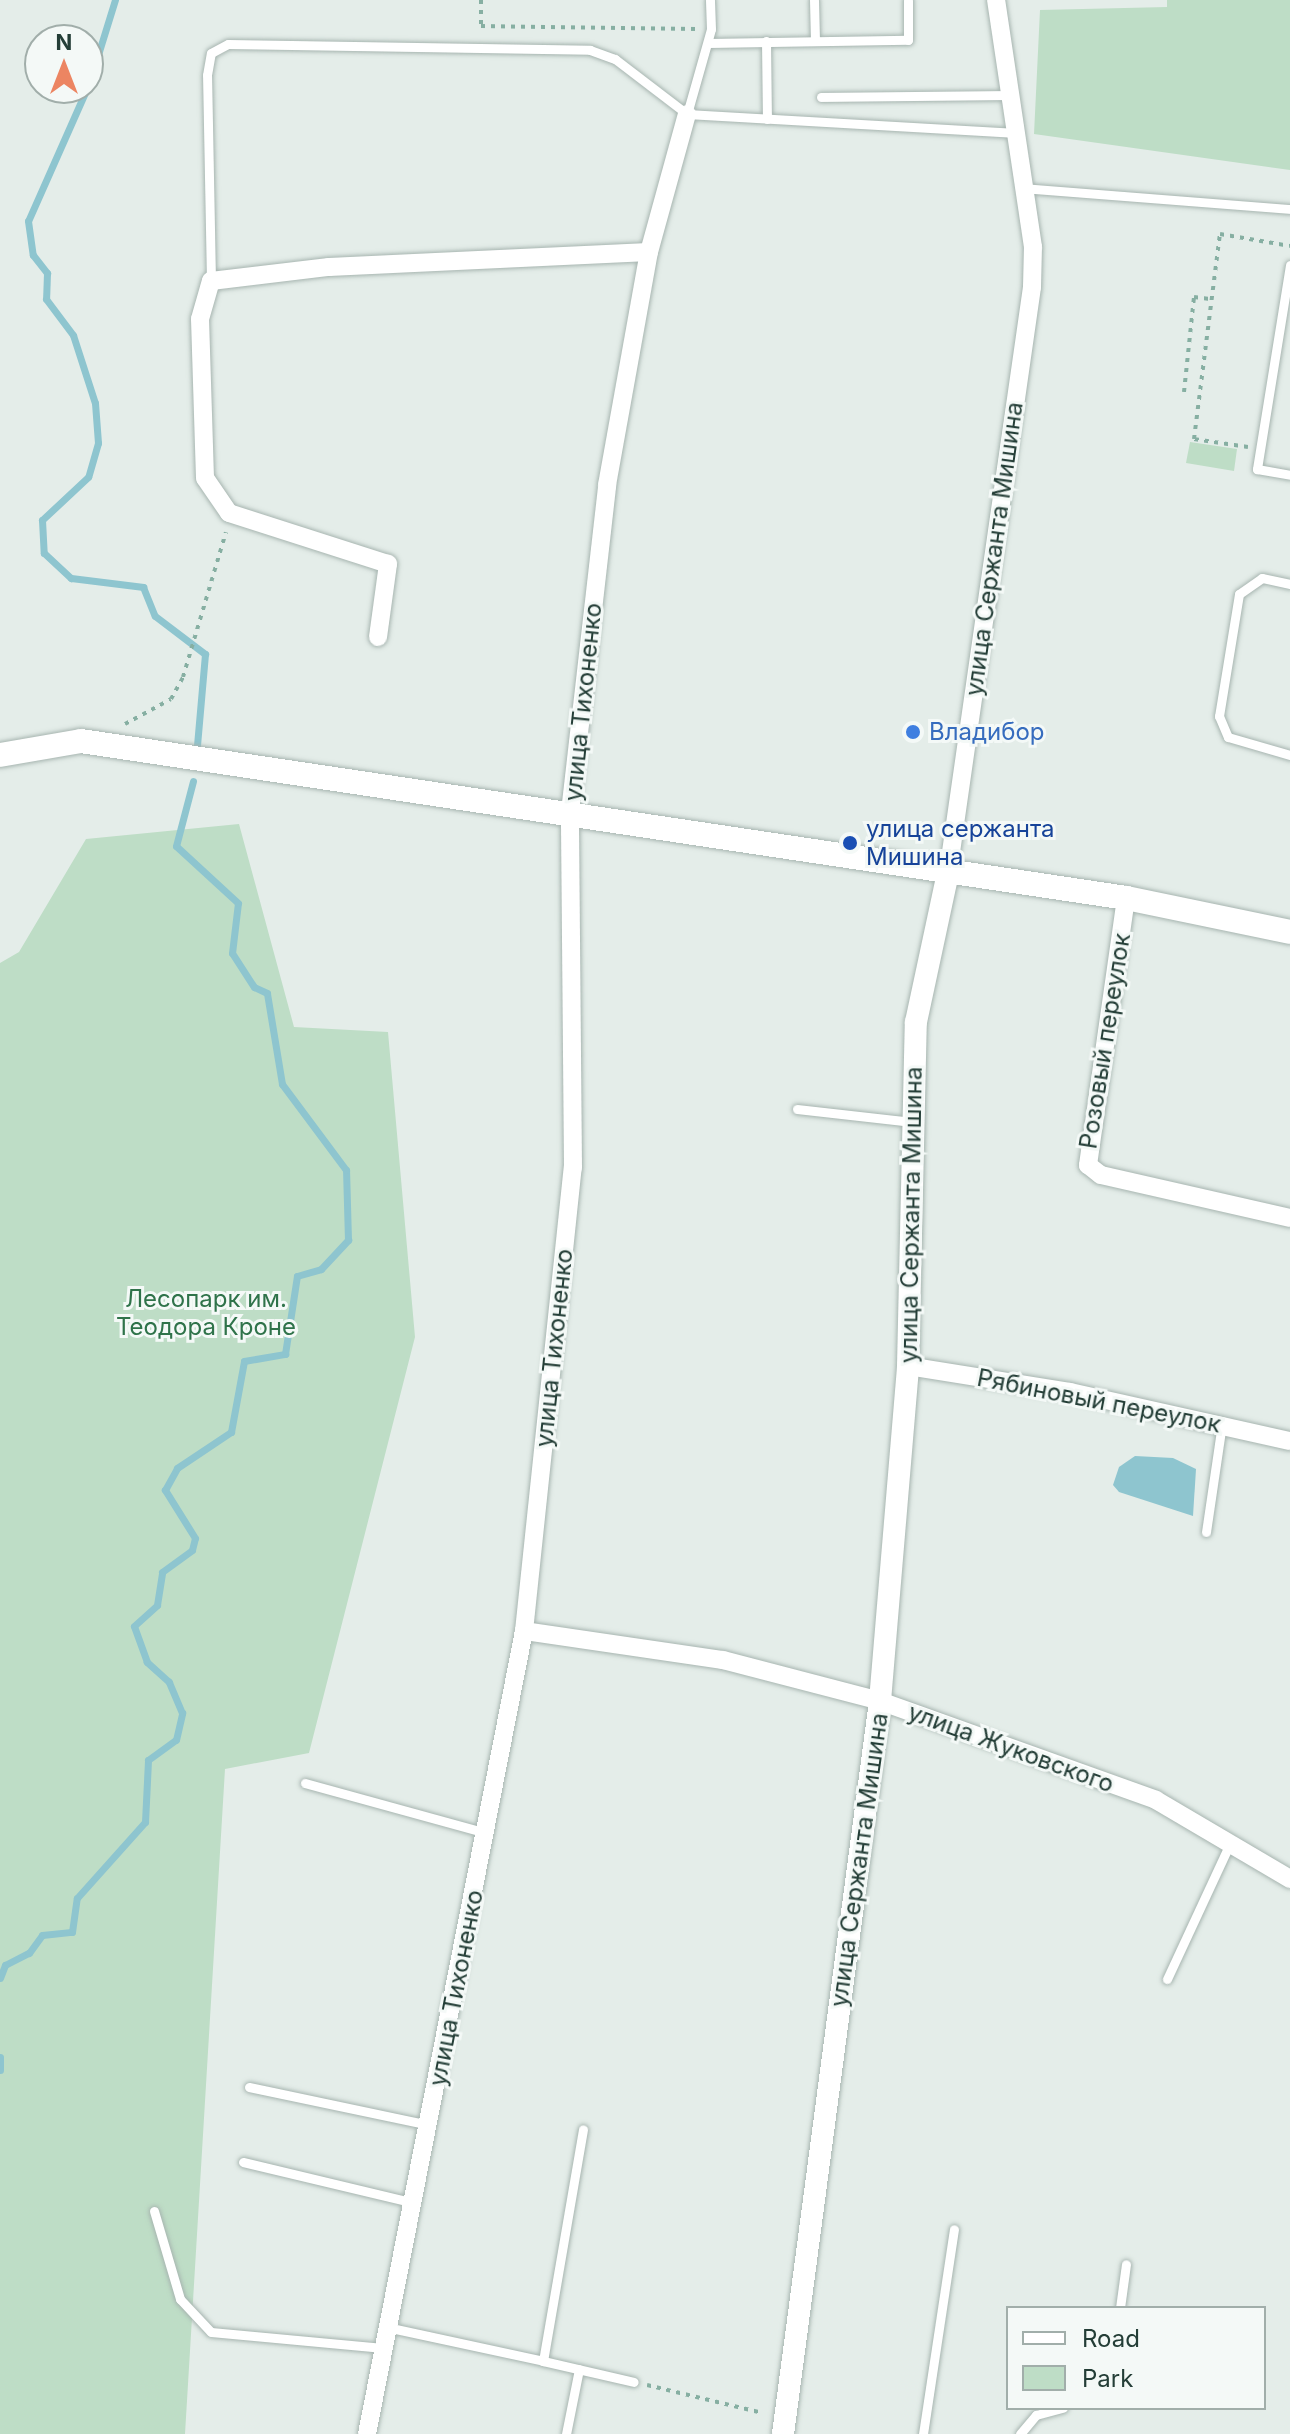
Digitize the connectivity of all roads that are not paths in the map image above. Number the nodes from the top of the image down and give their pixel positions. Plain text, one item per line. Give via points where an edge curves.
1 (710, 0) edge
2 (814, 0) edge
3 (908, 0) edge
4 (996, 0) edge
5 (766, 41) junction
6 (815, 41) junction
7 (708, 43) junction
8 (1007, 95) junction
9 (821, 97) dead end
10 (687, 114) junction
11 (767, 119) junction
12 (1012, 133) junction
13 (1023, 188) junction
14 (1290, 209) edge
15 (649, 252) junction
16 (1290, 265) edge
17 (211, 281) junction
18 (1290, 475) edge
19 (1290, 584) edge
20 (378, 637) dead end
21 (0, 755) edge
22 (1290, 755) edge
23 (570, 812) junction
24 (948, 873) junction
25 (1126, 898) junction
26 (1290, 932) edge
27 (797, 1109) dead end
28 (912, 1122) junction
29 (1290, 1218) edge
30 (908, 1366) junction
31 (1222, 1424) junction
32 (1290, 1441) edge
33 (1206, 1532) dead end
34 (524, 1631) junction
35 (880, 1701) junction
36 (305, 1783) dead end
37 (486, 1833) junction
38 (1230, 1843) junction
39 (1290, 1879) edge
40 (1167, 1979) dead end
41 (249, 2087) dead end
42 (430, 2125) junction
43 (583, 2129) dead end
44 (243, 2162) dead end
45 (415, 2203) junction
46 (154, 2211) dead end
47 (954, 2229) dead end
48 (1126, 2264) dead end
49 (1120, 2306) edge
50 (391, 2328) junction
51 (387, 2349) junction
52 (543, 2361) junction
53 (579, 2369) junction
54 (634, 2382) road end
55 (1055, 2410) edge
56 (784, 2426) edge
57 (367, 2434) edge
58 (566, 2434) edge
59 (923, 2434) edge
60 (1020, 2434) edge

1 - 7 lane
2 - 6 lane
3 - 6 lane via 908,40
4 - 8 street, улица Сержанта Мишина
5 - 6 lane
5 - 7 lane
5 - 11 lane
7 - 10 lane
8 - 9 lane
8 - 12 street, улица Сержанта Мишина
10 - 11 lane
10 - 15 street, улица Тихоненко
10 - 17 lane via 615,59 590,50 228,44 211,53 207,75
11 - 12 lane
12 - 13 street, улица Сержанта Мишина
13 - 14 lane
13 - 24 street, улица Сержанта Мишина via 1032,287
15 - 17 street via 329,267
15 - 23 street, улица Тихоненко via 607,485
16 - 18 lane via 1257,469
17 - 20 street via 200,319 205,478 229,513 388,564
19 - 22 lane via 1262,578 1239,594 1219,716 1228,737
21 - 23 main road via 81,741
23 - 24 main road
23 - 34 street, улица Тихоненко via 573,1168
24 - 25 main road
24 - 28 street, улица Сержанта Мишина via 916,1022
25 - 26 main road
25 - 29 street, Розовый переулок via 1088,1165 1101,1175
27 - 28 lane
28 - 30 street, улица Сержанта Мишина
30 - 31 street, Рябиновый переулок
30 - 35 street, улица Сержанта Мишина
31 - 32 street, Рябиновый переулок
31 - 33 lane
34 - 35 street, улица Жуковского via 723,1660
34 - 37 street, улица Тихоненко
35 - 38 street, улица Жуковского via 1156,1800
35 - 56 street, улица Сержанта Мишина
36 - 37 lane
37 - 42 street, улица Тихоненко
38 - 39 street, улица Жуковского
38 - 40 lane
41 - 42 lane
42 - 45 street, улица Тихоненко
43 - 52 lane
44 - 45 lane
45 - 50 street, улица Тихоненко
46 - 51 lane via 180,2299 211,2332
47 - 59 lane
48 - 49 lane
50 - 51 street, улица Тихоненко
50 - 52 lane
51 - 57 street, улица Тихоненко
52 - 53 lane
53 - 54 lane
53 - 58 lane
55 - 60 lane via 1036,2415

